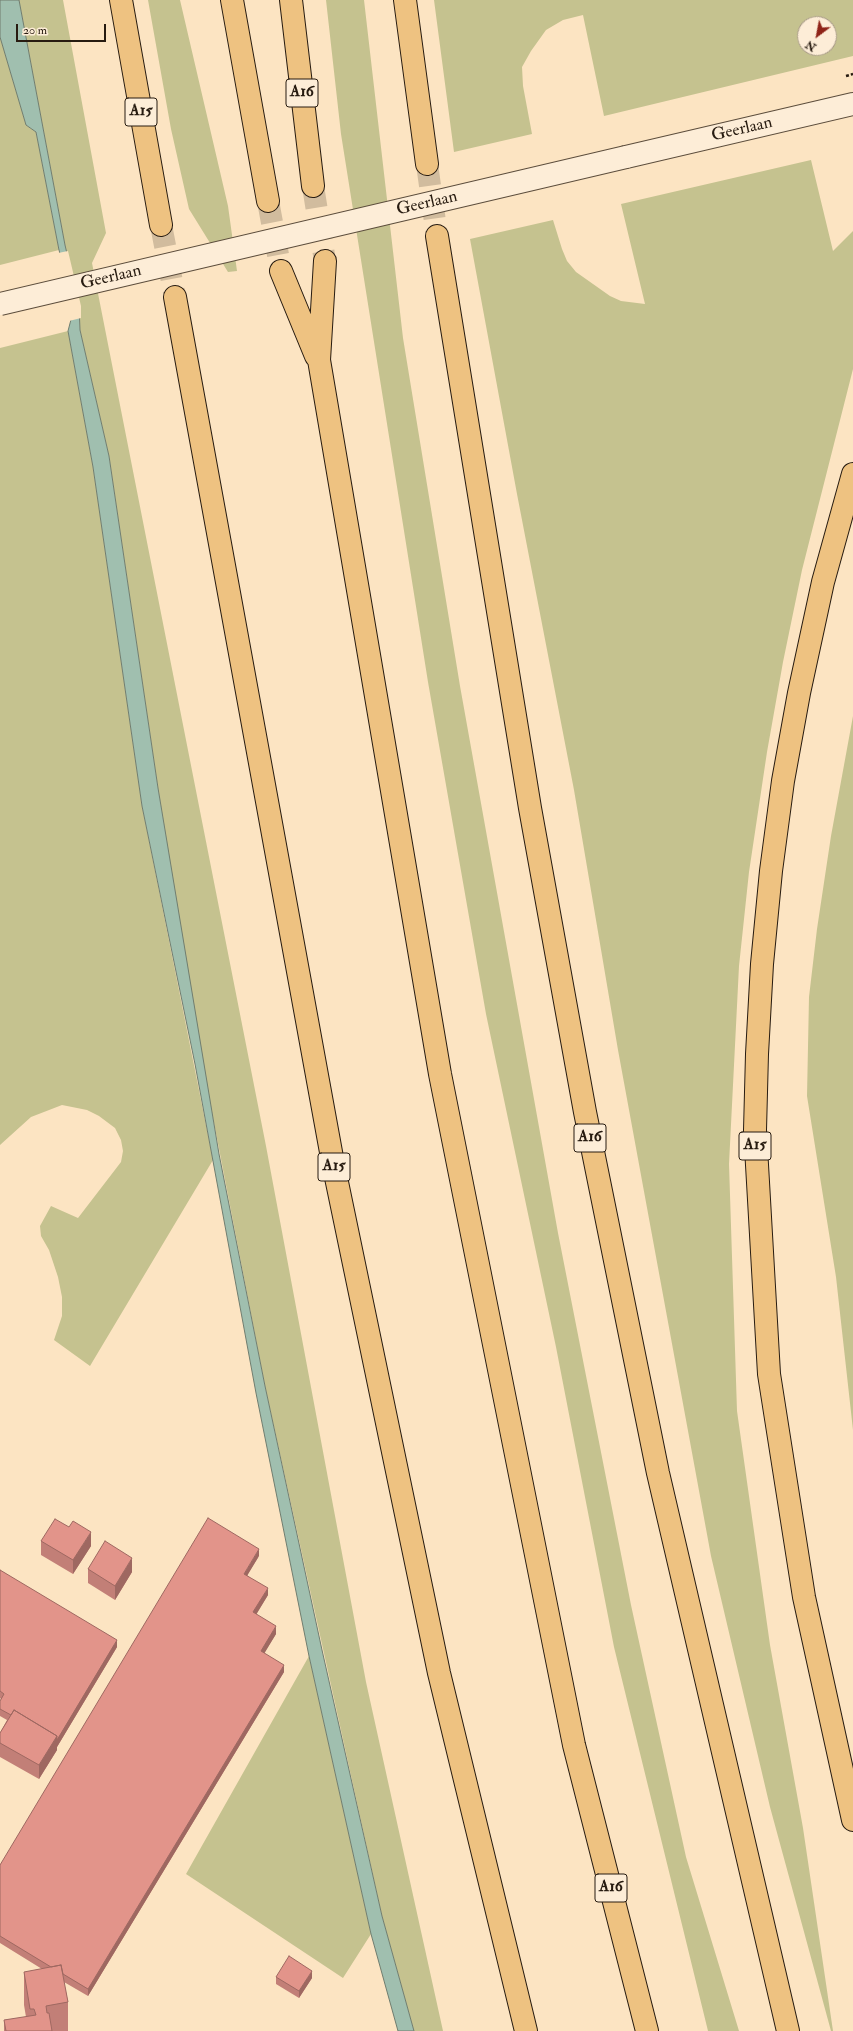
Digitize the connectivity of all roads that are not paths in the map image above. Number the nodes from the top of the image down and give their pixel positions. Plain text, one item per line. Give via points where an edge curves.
1 (121, 0) edge
2 (232, 0) edge
3 (290, 0) edge
4 (404, 0) edge
5 (853, 104) edge
6 (427, 164) tunnel mouth
7 (313, 186) tunnel mouth
8 (268, 200) tunnel mouth
9 (161, 225) tunnel mouth
10 (438, 236) tunnel mouth
11 (325, 261) tunnel mouth
12 (281, 271) tunnel mouth
13 (175, 297) tunnel mouth
14 (0, 304) edge
15 (318, 360) junction
16 (853, 474) edge
17 (853, 1820) edge
18 (526, 2031) edge
19 (647, 2031) edge
20 (788, 2031) edge

1 - 9 highway, A15
2 - 8 highway
3 - 7 highway, A16
4 - 6 highway
5 - 14 street, Geerlaan, bridge
10 - 20 highway, A16 via 530,808 584,1112 658,1473
11 - 15 highway, A16
12 - 15 highway
13 - 18 highway, A15 via 333,1163 439,1673
15 - 19 highway, A16 via 441,1082 574,1745
16 - 17 highway, A15 via 823,582 783,781 762,964 755,1130 768,1374 804,1597

